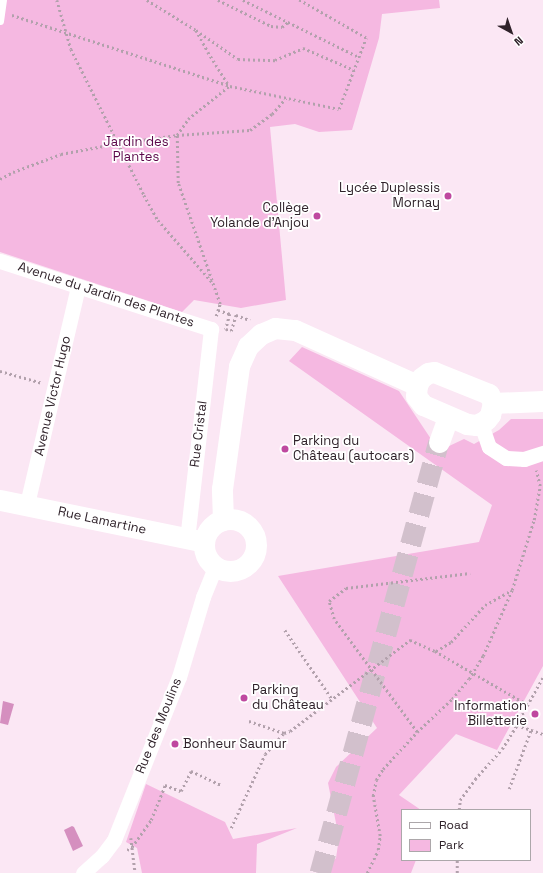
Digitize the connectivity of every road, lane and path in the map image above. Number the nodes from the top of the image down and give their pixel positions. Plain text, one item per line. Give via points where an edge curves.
1 (3, 0) edge
2 (57, 0) edge
3 (147, 0) edge
4 (218, 0) edge
5 (243, 0) edge
6 (299, 0) edge
7 (2, 12) junction
8 (0, 21) edge
9 (288, 22) junction
10 (196, 30) junction
11 (66, 33) junction
12 (359, 57) junction
13 (354, 70) junction
14 (230, 86) junction
15 (286, 98) junction
16 (176, 135) junction
17 (118, 143) junction
18 (0, 179) edge
19 (0, 261) edge
20 (212, 282) junction
21 (78, 286) junction
22 (218, 310) junction
23 (250, 320) dead end
24 (211, 328) junction
25 (0, 371) edge
26 (417, 385) junction
27 (56, 387) junction
28 (543, 401) edge
29 (493, 403) junction
30 (448, 417) junction
31 (481, 424) junction
32 (439, 442) tunnel mouth
33 (538, 455) edge
34 (0, 500) edge
35 (27, 504) junction
36 (223, 520) junction
37 (195, 541) junction
38 (215, 567) junction
39 (470, 573) dead end
40 (512, 590) junction
41 (285, 630) dead end
42 (435, 651) junction
43 (543, 678) edge
44 (332, 699) junction
45 (528, 705) junction
46 (249, 722) dead end
47 (517, 725) junction
48 (532, 730) junction
49 (417, 732) junction
50 (284, 733) junction
51 (543, 734) edge
52 (222, 785) dead end
53 (509, 789) dead end
54 (459, 809) edge
55 (120, 825) junction
56 (231, 828) dead end
57 (132, 848) junction
58 (457, 861) edge
59 (83, 873) edge
60 (135, 873) edge
61 (367, 873) edge
62 (457, 873) edge

1 - 7 lane
2 - 11 path
3 - 10 path
4 - 9 path via 271,26 282,27
5 - 9 path
6 - 12 path via 366,38
7 - 8 lane
7 - 11 path
9 - 12 path
10 - 13 path via 238,59 274,60 303,48
10 - 14 path
11 - 14 path
11 - 17 path via 71,49
12 - 13 path
13 - 15 path via 339,109
14 - 15 path
14 - 16 path via 188,119
15 - 16 path via 272,114 250,130
16 - 17 path
16 - 20 path via 178,183
17 - 18 path via 61,154
17 - 20 path via 158,220
19 - 21 street, Avenue du Jardin des Plantes
20 - 22 path via 220,304
21 - 24 street, Avenue du Jardin des Plantes
21 - 27 street, Avenue Victor Hugo
22 - 23 path via 230,314 226,328 231,331 236,315
22 - 24 path
24 - 37 street, Rue Cristal
25 - 27 path
26 - 29 street via 428,373 439,373 484,391
26 - 30 street via 416,396 423,406
26 - 36 street via 296,330 275,328 261,334 248,346 239,366 222,489
27 - 35 street, Avenue Victor Hugo
28 - 29 street
29 - 31 street via 490,415
30 - 31 street via 471,425
30 - 32 street
31 - 33 street via 489,448 496,453 513,460
33 - 40 path via 540,486 534,520
34 - 35 street, Rue Lamartine
35 - 37 street, Rue Lamartine
36 - 37 street
36 - 38 street via 235,519 247,524 255,534 257,547 249,563 239,570 227,571
37 - 38 street
38 - 55 street, Rue des Moulins via 203,597 179,677
39 - 49 path via 346,588 329,601 334,619
40 - 42 path via 485,605 451,642
40 - 49 path via 483,656 469,679
41 - 44 path
42 - 44 path via 410,640
42 - 45 path
43 - 45 path
44 - 50 path
45 - 47 path
46 - 50 path
47 - 48 path
47 - 54 path via 502,750 475,779 460,800
48 - 51 path
48 - 53 path
49 - 61 path via 376,780 373,796 380,836 378,850
50 - 56 path via 266,754
52 - 57 path via 191,771 182,791 165,785 151,820
55 - 57 path via 130,834
55 - 59 street, Rue des Moulins via 109,849
57 - 60 path
58 - 62 path

